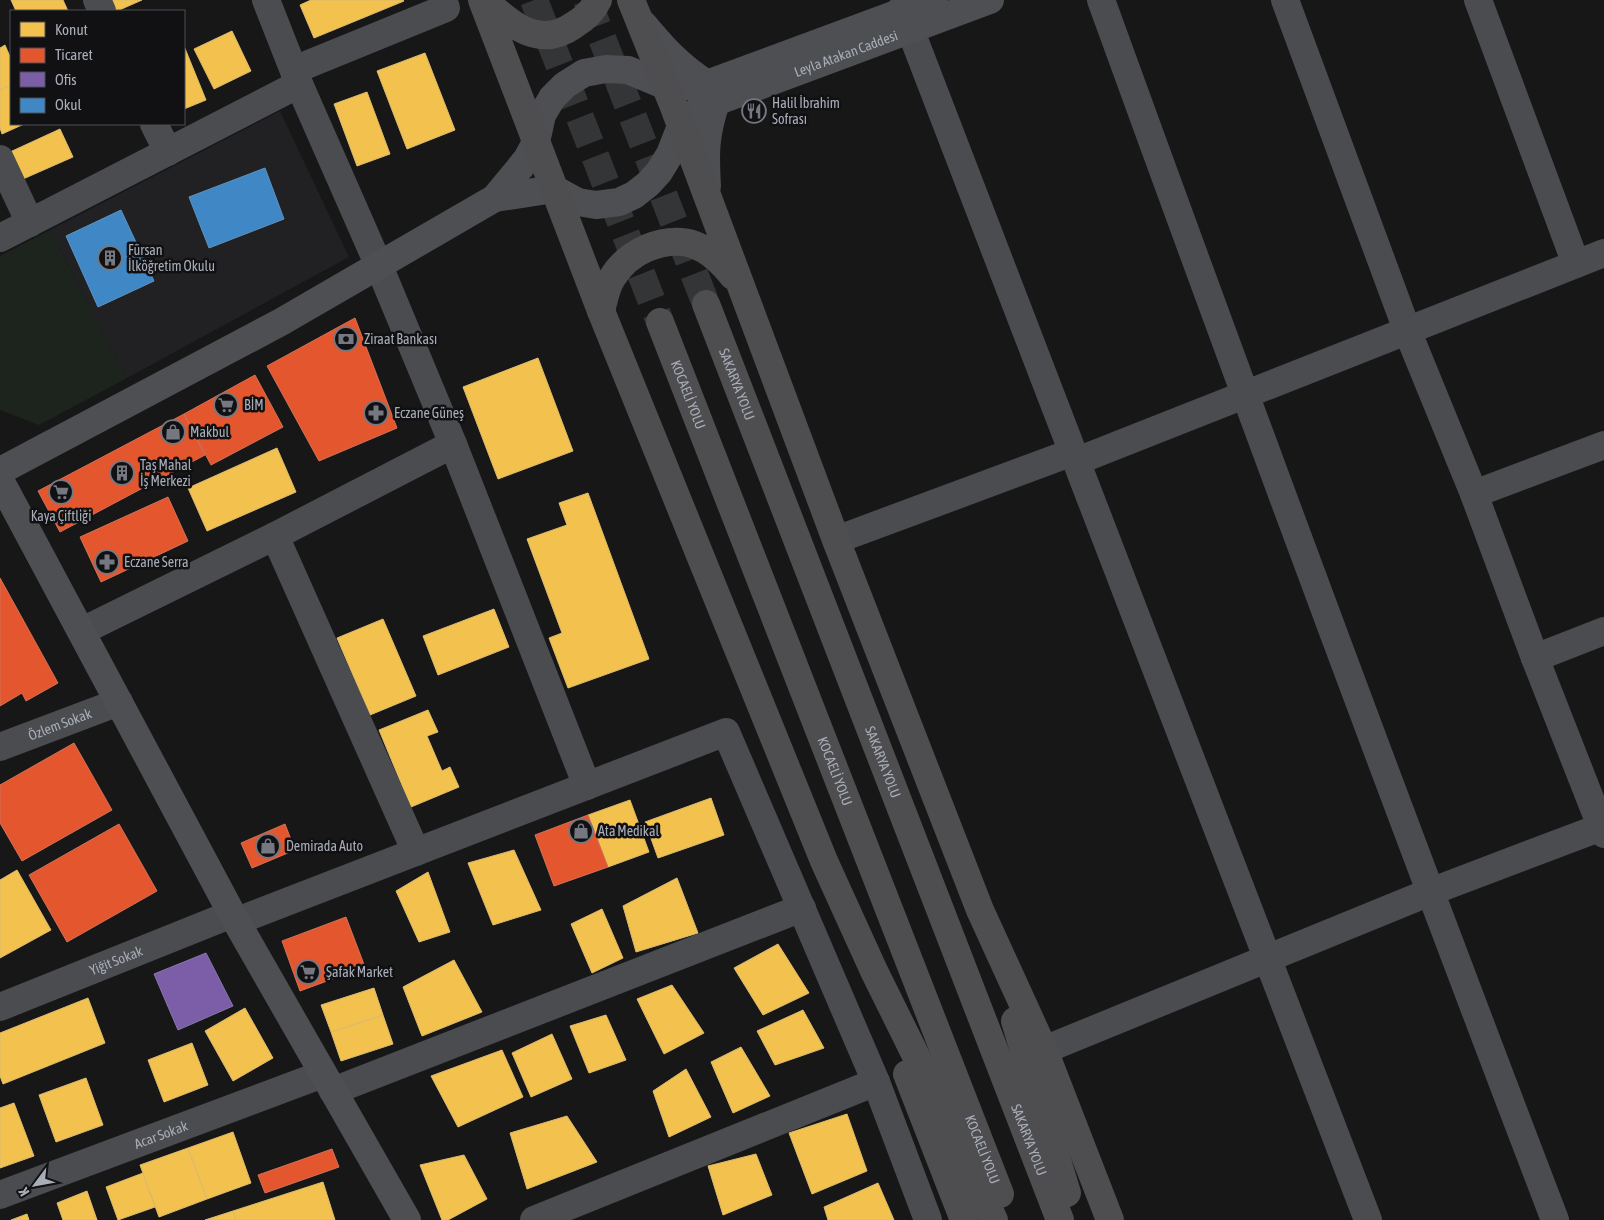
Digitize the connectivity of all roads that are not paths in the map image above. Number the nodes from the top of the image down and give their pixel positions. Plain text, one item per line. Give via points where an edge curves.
1 (266, 0) edge
2 (443, 0) edge
3 (483, 0) edge
4 (598, 0) edge
5 (934, 0) edge
6 (990, 0) edge
7 (1101, 0) edge
8 (1285, 0) edge
9 (1478, 0) edge
10 (635, 9) edge
11 (904, 13) edge
12 (296, 77) junction
13 (664, 85) junction
14 (706, 95) junction
15 (154, 125) edge
16 (681, 126) junction
17 (536, 142) junction
18 (168, 152) junction
19 (0, 159) edge
20 (554, 189) junction
21 (495, 198) junction
22 (707, 198) junction
23 (30, 223) junction
24 (0, 238) edge
25 (1604, 253) edge
26 (1576, 264) junction
27 (379, 266) junction
28 (739, 284) junction
29 (706, 304) tunnel mouth
30 (601, 310) junction
31 (660, 322) tunnel mouth
32 (1407, 330) junction
33 (1244, 394) junction
34 (453, 444) junction
35 (1604, 445) edge
36 (1075, 456) junction
37 (0, 471) edge
38 (0, 480) edge
39 (1474, 494) junction
40 (275, 536) junction
41 (836, 540) junction
42 (82, 631) junction
43 (1604, 631) edge
44 (1535, 658) junction
45 (119, 702) junction
46 (0, 747) edge
47 (587, 786) junction
48 (1603, 829) edge
49 (416, 852) junction
50 (824, 860) junction
51 (1430, 892) junction
52 (802, 908) junction
53 (980, 910) junction
54 (235, 917) junction
55 (1268, 958) junction
56 (0, 1008) edge
57 (1044, 1050) junction
58 (876, 1082) junction
59 (328, 1083) junction
60 (0, 1195) edge
61 (407, 1220) edge
62 (534, 1220) edge
63 (928, 1220) edge
64 (964, 1220) edge
65 (994, 1220) edge
66 (1011, 1220) edge
67 (1060, 1220) edge
68 (1075, 1220) edge
69 (1110, 1220) edge
70 (1368, 1220) edge
71 (1555, 1220) edge

1 - 12 street
2 - 12 street via 446,8
3 - 4 highway via 506,21 537,36 570,28 584,19
3 - 17 highway
5 - 11 main road, Leyla Atakan Caddesi
6 - 11 main road, Leyla Atakan Caddesi
7 - 33 street
8 - 32 street
9 - 26 street
10 - 13 highway
10 - 14 main road via 667,53
11 - 14 main road, Leyla Atakan Caddesi
11 - 36 street
12 - 18 street
12 - 27 street
13 - 14 main road
13 - 16 highway
13 - 17 main road via 628,70 584,73 564,85 552,98 542,115
14 - 16 main road
14 - 22 main road
15 - 18 street
16 - 20 main road via 659,172 634,195 619,202 596,205 578,202
16 - 22 highway
17 - 20 highway
17 - 21 main road
18 - 23 street
19 - 23 street
20 - 21 main road
20 - 30 highway
21 - 27 main road
22 - 28 highway
23 - 24 street
25 - 26 street
26 - 32 street
27 - 34 street
27 - 37 main road via 281,322
28 - 30 highway via 720,260 702,248 689,242 656,244 622,264 611,279
28 - 41 highway
29 - 67 highway, SAKARYA YOLU
30 - 50 highway
31 - 66 highway, KOCAELİ YOLU
32 - 33 street
32 - 39 street
33 - 36 street
33 - 51 street
34 - 40 street
34 - 47 street
35 - 39 street
36 - 41 street
36 - 55 street
38 - 42 main road
39 - 44 street
40 - 42 street
40 - 49 street
41 - 53 highway
42 - 45 main road
43 - 44 street
44 - 48 street
45 - 46 street, Özlem Sokak
45 - 54 main road
47 - 49 street, Yiğit Sokak
47 - 52 street, Yiğit Sokak via 726,732
48 - 51 street
49 - 54 street, Yiğit Sokak
50 - 64 highway
50 - 65 highway
51 - 55 street
51 - 71 street
52 - 58 street
52 - 59 street, Acar Sokak
53 - 57 highway
53 - 68 highway
54 - 56 street, Yiğit Sokak
54 - 59 main road
55 - 57 street
55 - 70 street
57 - 69 highway
58 - 62 street
58 - 63 street
59 - 60 street, Acar Sokak
59 - 61 main road

